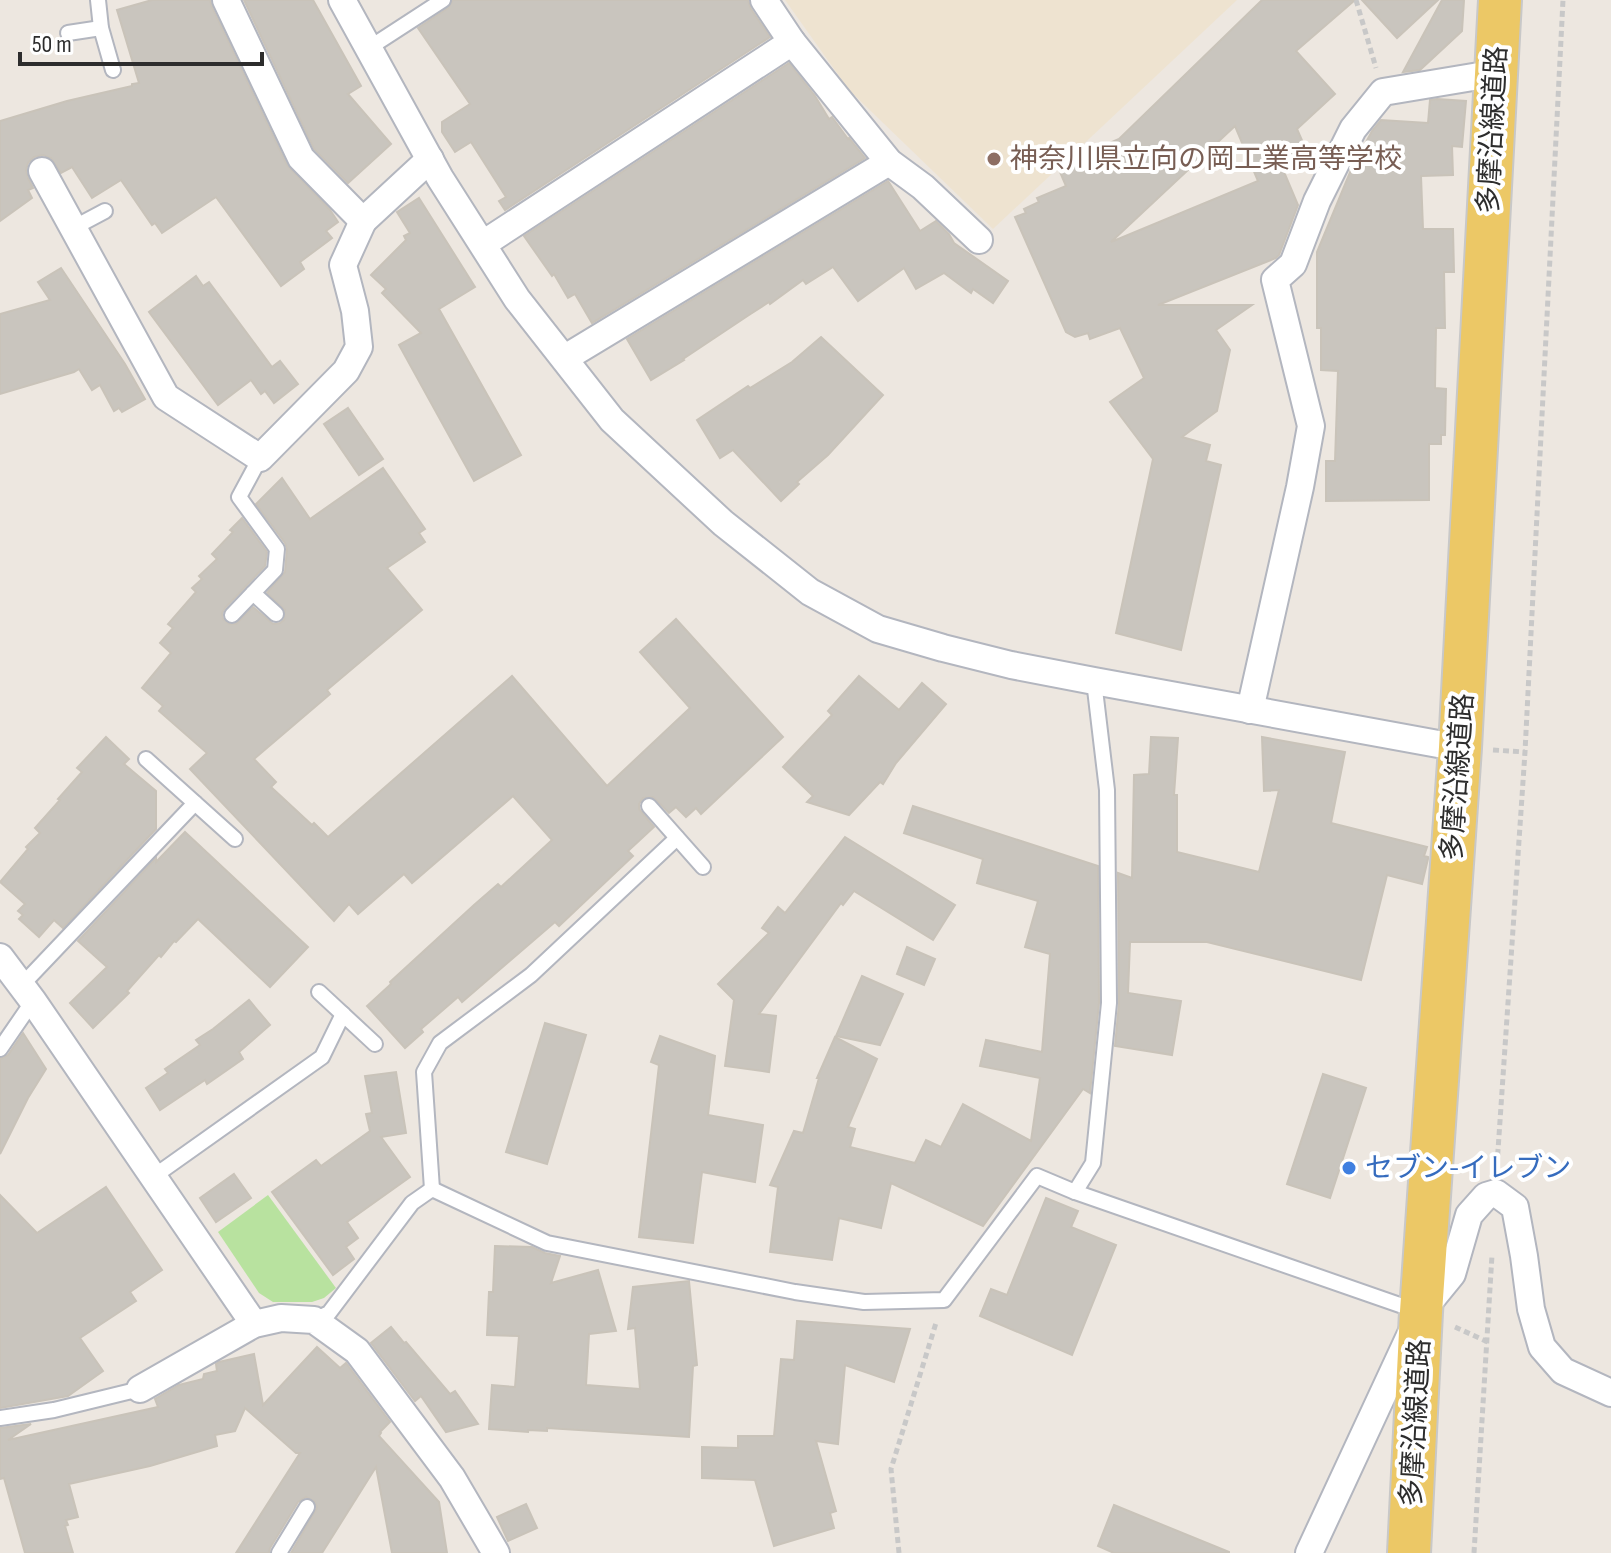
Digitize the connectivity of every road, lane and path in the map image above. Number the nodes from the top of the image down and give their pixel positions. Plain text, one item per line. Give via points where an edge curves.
1 (98, 0) edge
2 (226, 0) edge
3 (342, 0) edge
4 (443, 0) edge
5 (764, 0) edge
6 (1356, 0) edge
7 (1500, 0) edge
8 (1563, 0) edge
9 (101, 28) junction
10 (68, 33) dead end
11 (792, 42) junction
12 (369, 48) junction
13 (113, 70) dead end
14 (1497, 73) junction
15 (1383, 92) junction
16 (430, 159) junction
17 (889, 162) junction
18 (42, 171) dead end
19 (105, 211) dead end
20 (363, 221) junction
21 (73, 228) junction
22 (979, 240) dead end
23 (483, 244) junction
24 (565, 358) junction
25 (260, 458) junction
26 (253, 593) junction
27 (276, 614) dead end
28 (232, 615) dead end
29 (1094, 681) junction
30 (1250, 710) junction
31 (1460, 748) junction
32 (146, 759) dead end
33 (195, 803) junction
34 (649, 806) dead end
35 (677, 838) junction
36 (235, 839) dead end
37 (703, 867) dead end
38 (0, 957) edge
39 (319, 992) dead end
40 (27, 994) junction
41 (343, 1014) junction
42 (375, 1044) dead end
43 (0, 1049) edge
44 (153, 1177) junction
45 (432, 1189) junction
46 (1075, 1192) junction
47 (1496, 1193) junction
48 (944, 1300) junction
49 (1421, 1312) junction
50 (314, 1320) junction
51 (254, 1324) junction
52 (140, 1389) joint
53 (1611, 1393) edge
54 (0, 1418) edge
55 (307, 1507) dead end
56 (279, 1553) edge
57 (496, 1553) edge
58 (899, 1553) edge
59 (1309, 1553) edge
60 (1409, 1553) edge
61 (1474, 1553) edge

1 - 9 lane
2 - 20 street via 301,158
3 - 12 street
4 - 12 lane
5 - 11 street
6 - 15 path
7 - 14 main road, 多摩沿線道路
8 - 47 path
9 - 10 lane
9 - 13 lane
11 - 17 street
11 - 23 street
12 - 16 street
14 - 15 street
14 - 31 main road, 多摩沿線道路
15 - 30 street via 1353,129 1293,264 1275,280 1311,426
16 - 20 street
16 - 23 street
17 - 22 street
17 - 24 street
18 - 21 street
19 - 21 lane
20 - 25 street via 343,265 359,347 346,371
21 - 25 street via 166,397
23 - 24 street via 517,299
24 - 29 street via 612,420 723,523 810,592 878,629
25 - 26 lane via 239,497 277,549 275,570
26 - 27 lane
26 - 28 lane
29 - 30 street
29 - 46 lane via 1107,790 1109,1003 1093,1163
30 - 31 street
31 - 49 main road, 多摩沿線道路
32 - 33 lane
33 - 36 lane
33 - 40 lane
34 - 35 lane
35 - 37 lane
35 - 45 lane via 531,975 440,1043 424,1072
38 - 40 street
39 - 41 lane
40 - 43 lane
40 - 44 street
41 - 42 lane
41 - 44 lane via 322,1057
44 - 51 street
45 - 48 lane via 547,1243 864,1302
45 - 50 lane via 412,1203 329,1313
46 - 48 lane via 1037,1176
46 - 49 lane
47 - 49 street via 1469,1215 1452,1274
47 - 53 street via 1515,1207 1542,1347 1563,1371
47 - 61 path
48 - 58 path via 891,1469
49 - 59 street
49 - 60 main road, 多摩沿線道路
50 - 51 street via 281,1318
50 - 57 street via 357,1351 452,1478
51 - 52 street
52 - 54 lane
55 - 56 lane

